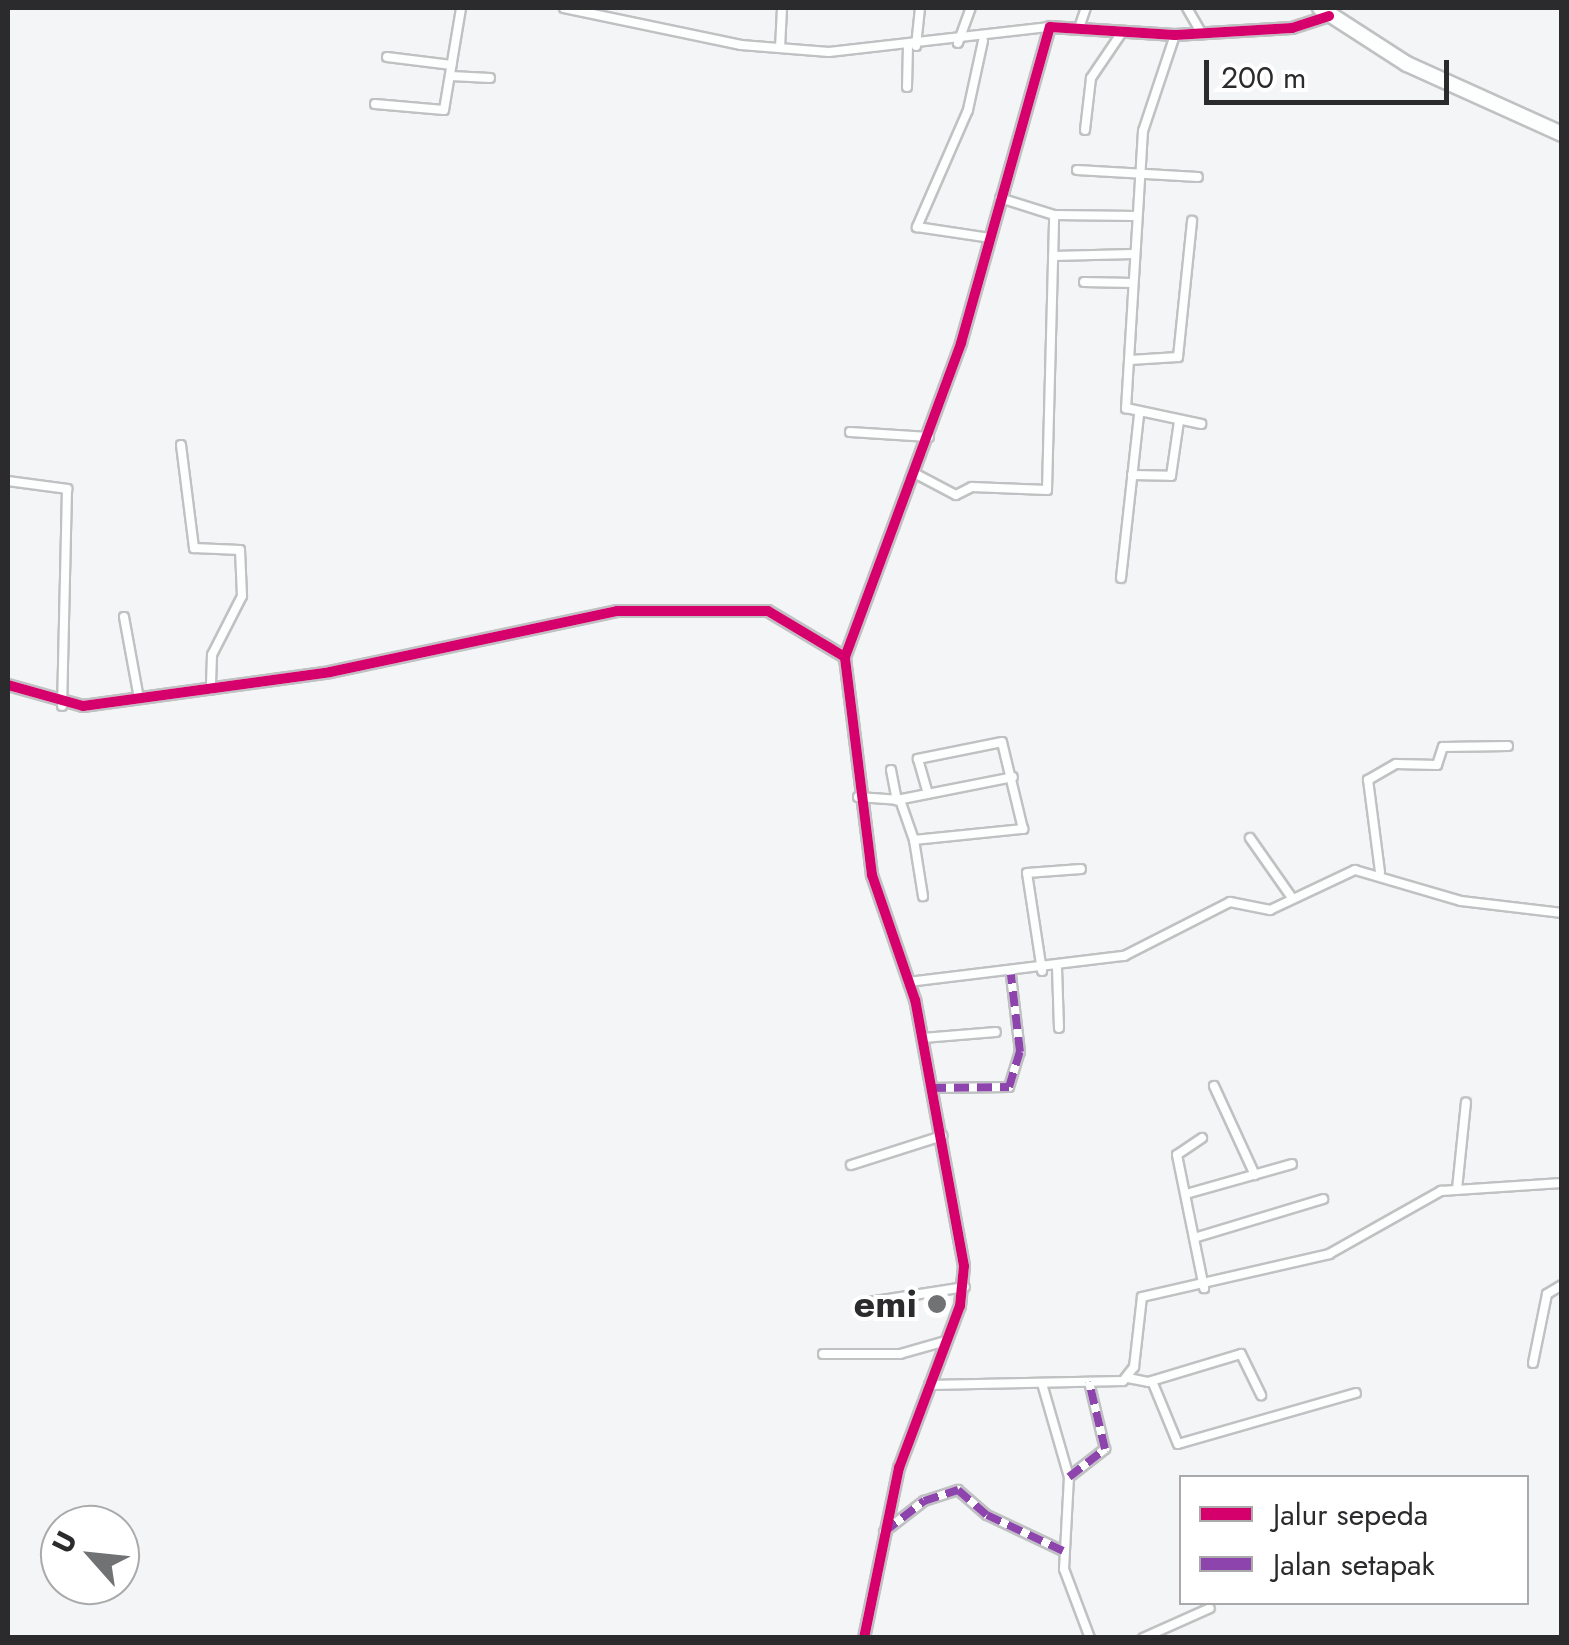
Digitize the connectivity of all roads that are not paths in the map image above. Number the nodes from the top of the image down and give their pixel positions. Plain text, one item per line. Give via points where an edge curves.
1 (461, 8) edge
2 (564, 8) edge
3 (782, 8) edge
4 (920, 8) edge
5 (971, 8) edge
6 (1086, 8) edge
7 (1187, 8) edge
8 (1325, 12) edge
9 (1080, 24) junction
10 (1050, 27) junction
11 (1123, 31) junction
12 (1202, 34) junction
13 (1175, 35) junction
14 (984, 41) junction
15 (958, 43) junction
16 (912, 46) junction
17 (780, 48) junction
18 (387, 57) dead end
19 (452, 64) junction
20 (451, 76) junction
21 (490, 78) dead end
22 (908, 87) dead end
23 (376, 104) dead end
24 (1086, 130) dead end
25 (1562, 134) edge
26 (1077, 170) dead end
27 (1138, 173) junction
28 (1198, 177) dead end
29 (1000, 198) junction
30 (1054, 215) junction
31 (1136, 216) junction
32 (1192, 221) dead end
33 (992, 238) junction
34 (1134, 254) junction
35 (1054, 256) junction
36 (1084, 282) dead end
37 (1134, 283) junction
38 (1130, 360) junction
39 (1139, 415) junction
40 (1179, 420) junction
41 (1201, 424) dead end
42 (850, 432) dead end
43 (929, 438) junction
44 (181, 445) dead end
45 (916, 474) junction
46 (1132, 475) junction
47 (8, 481) edge
48 (1121, 578) dead end
49 (124, 617) dead end
50 (845, 657) junction
51 (8, 685) edge
52 (211, 690) junction
53 (139, 699) junction
54 (62, 706) junction
55 (1508, 746) dead end
56 (891, 770) dead end
57 (1013, 777) junction
58 (928, 794) junction
59 (858, 797) junction
60 (898, 800) junction
61 (1250, 838) dead end
62 (914, 840) junction
63 (1082, 869) dead end
64 (1380, 872) junction
65 (923, 896) dead end
66 (1292, 898) junction
67 (1562, 913) edge
68 (1057, 968) junction
69 (1042, 971) junction
70 (1011, 976) junction
71 (908, 982) junction
72 (1059, 1028) dead end
73 (996, 1032) dead end
74 (922, 1038) junction
75 (1214, 1086) dead end
76 (931, 1088) junction
77 (1466, 1102) dead end
78 (942, 1136) junction
79 (1202, 1138) dead end
80 (1292, 1164) dead end
81 (852, 1166) dead end
82 (1254, 1175) junction
83 (1562, 1183) edge
84 (1457, 1188) junction
85 (1186, 1194) junction
86 (1323, 1199) dead end
87 (1194, 1238) junction
88 (1562, 1285) edge
89 (965, 1287) junction
90 (1204, 1288) junction
91 (869, 1302) dead end
92 (946, 1341) junction
93 (823, 1354) dead end
94 (1533, 1363) dead end
95 (1128, 1378) junction
96 (1152, 1380) junction
97 (1089, 1382) junction
98 (929, 1385) junction
99 (1043, 1387) junction
100 (1356, 1394) dead end
101 (1261, 1395) dead end
102 (1069, 1477) junction
103 (884, 1532) junction
104 (1063, 1552) junction
105 (1210, 1608) dead end
106 (864, 1638) edge
107 (1090, 1638) edge
108 (1143, 1638) edge

1 - 19 street
2 - 17 street
3 - 17 street
4 - 16 street
5 - 15 street
6 - 9 street
7 - 12 street
8 - 12 street
8 - 25 highway via 1407,64
9 - 10 street
9 - 11 street
10 - 14 street
10 - 29 street
11 - 13 street
11 - 24 street via 1091,78
12 - 13 street
13 - 27 street via 1145,119
14 - 15 street
14 - 33 street via 968,110 917,227
15 - 16 street
16 - 17 street
16 - 22 street
18 - 19 street
19 - 20 street
20 - 21 street
20 - 23 street via 444,110
26 - 27 street
27 - 28 street
27 - 31 street
29 - 30 street
29 - 33 street
30 - 31 street
30 - 35 street
31 - 34 street
32 - 38 street via 1178,357
33 - 43 street
34 - 35 street
34 - 37 street
35 - 45 street via 1047,490 1034,496 972,486 956,496
36 - 37 street
37 - 38 street
38 - 39 street via 1126,408
39 - 40 street
39 - 46 street
40 - 41 street
40 - 46 street via 1170,476
42 - 43 street
43 - 45 street
44 - 52 street via 194,548 240,550 242,596 210,660
45 - 50 street
46 - 48 street
47 - 54 street via 67,489
49 - 53 street
50 - 52 street via 778,612 605,612
50 - 59 street
51 - 54 street
52 - 53 street
53 - 54 street
55 - 64 street via 1443,747 1436,766 1396,764 1368,780
56 - 60 street
57 - 58 street
57 - 58 street via 998,742 918,759
57 - 62 street via 1023,829
58 - 60 street
59 - 60 street
59 - 71 street
60 - 62 street
61 - 66 street
62 - 65 street
63 - 69 street via 1027,872
64 - 66 street via 1346,871
64 - 67 street via 1461,902
66 - 68 street via 1270,910 1230,902 1132,953
68 - 69 street
68 - 72 street
69 - 70 street
70 - 71 street
70 - 76 street via 1020,1052 1010,1087
71 - 74 street
73 - 74 street
74 - 76 street
75 - 82 street
76 - 78 street
77 - 84 street
78 - 81 street
78 - 89 street
79 - 85 street via 1177,1153
80 - 82 street
82 - 85 street
83 - 84 street
84 - 90 street via 1328,1254
85 - 87 street
86 - 87 street
87 - 90 street
88 - 94 street via 1548,1294
89 - 91 street
89 - 92 street
90 - 95 street via 1138,1300
92 - 93 street via 900,1354
92 - 98 street
95 - 96 street
95 - 97 street
96 - 100 street via 1178,1444
96 - 101 street via 1241,1354
97 - 99 street
97 - 102 street via 1105,1452
98 - 99 street
98 - 103 street
99 - 102 street
102 - 104 street
103 - 104 street via 955,1490
103 - 106 street
104 - 107 street
105 - 108 street

